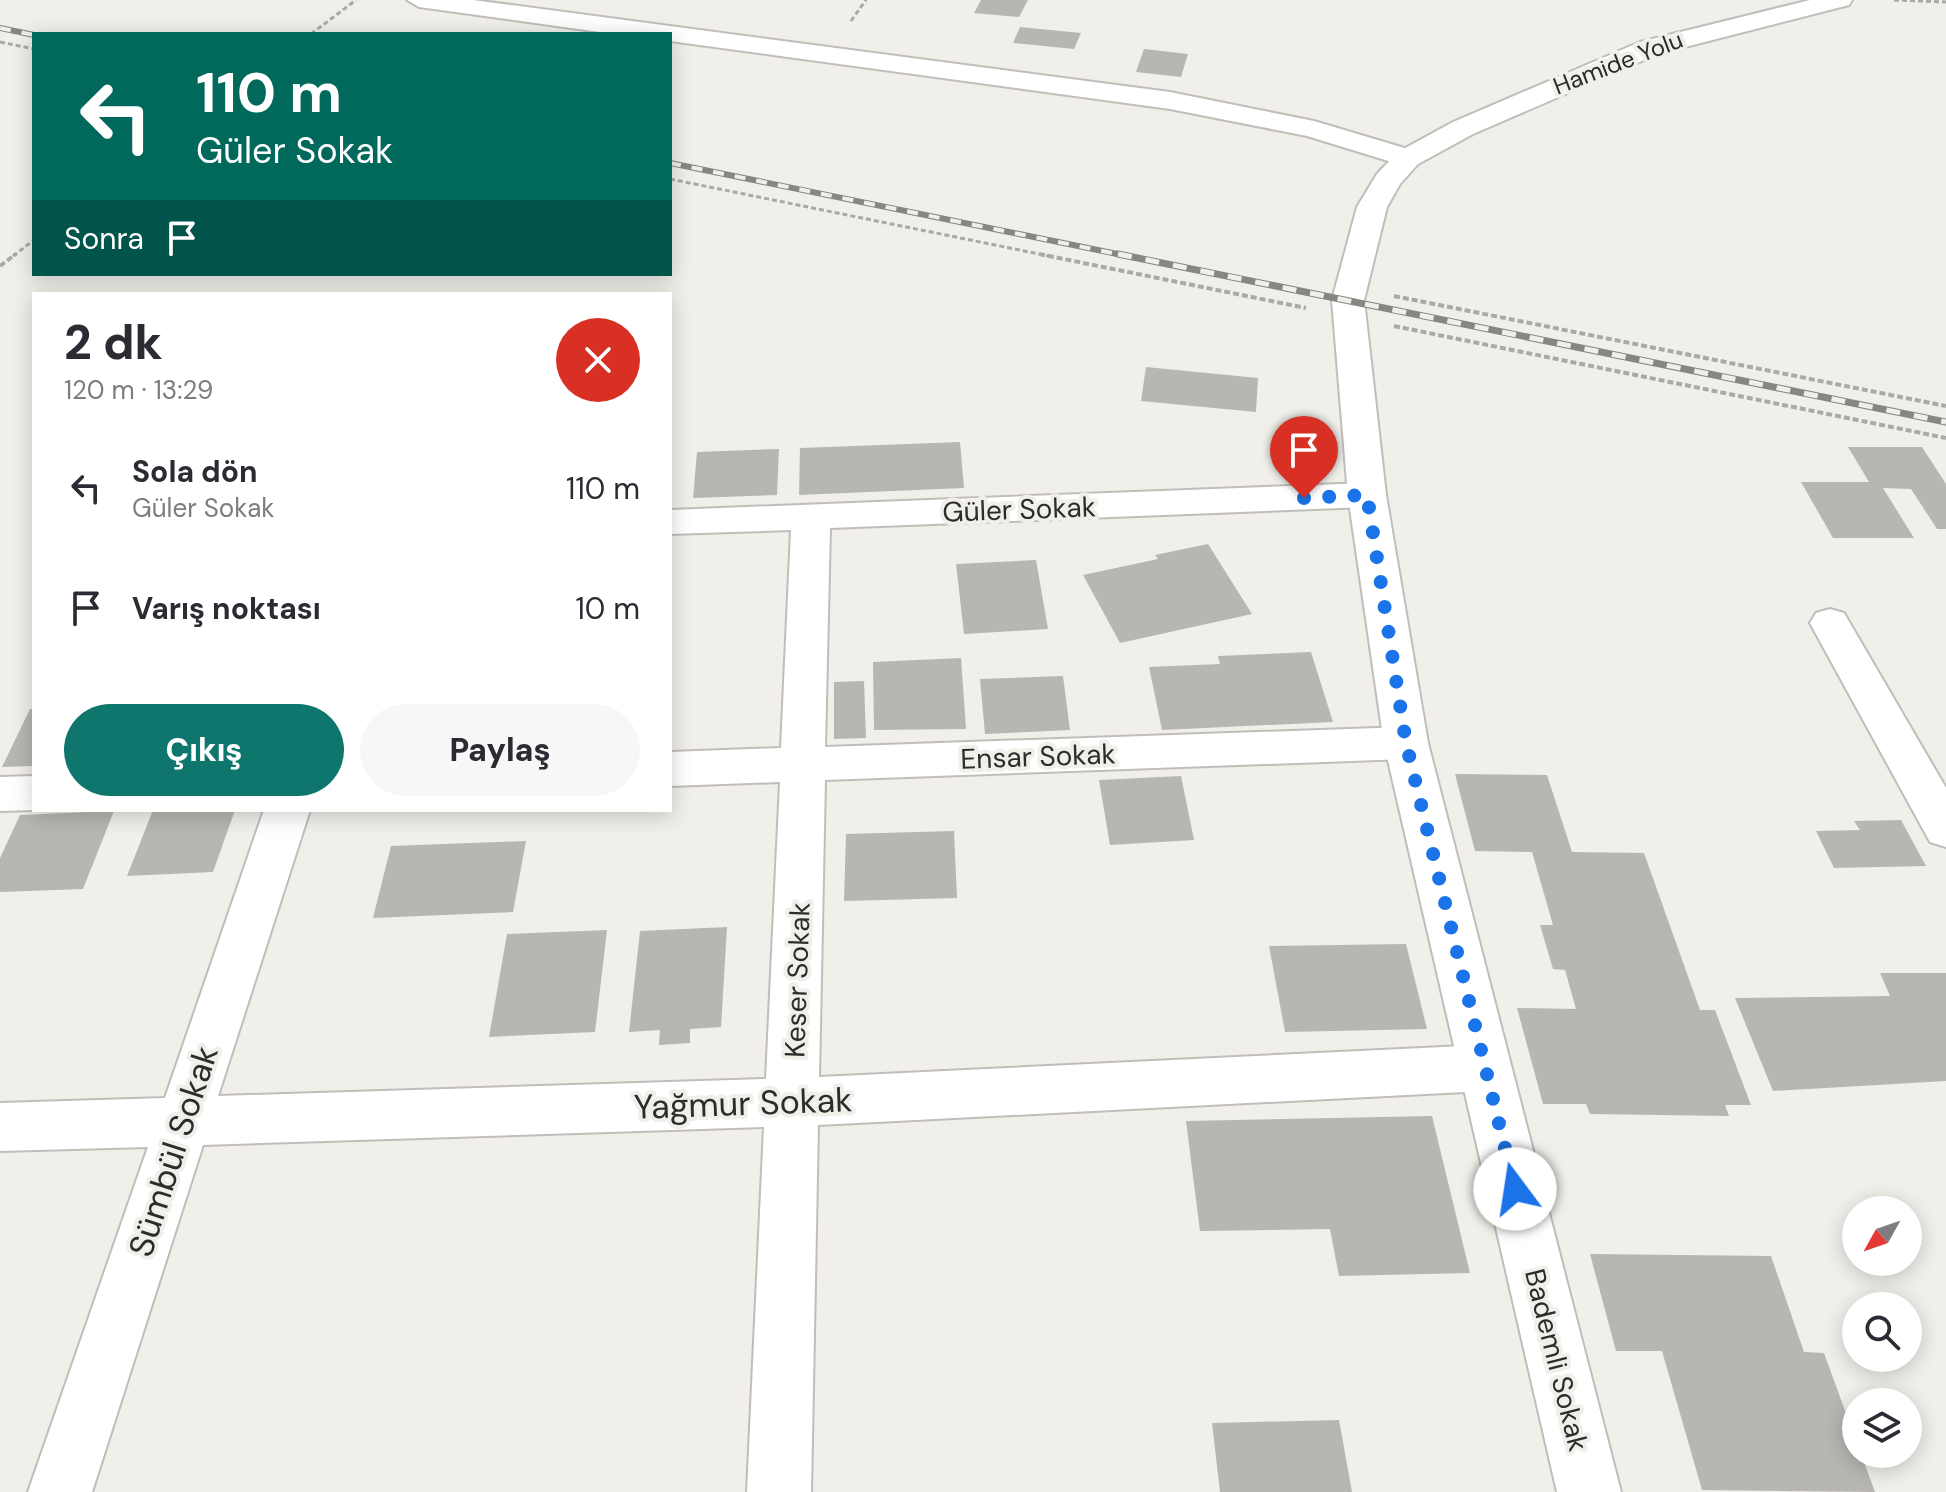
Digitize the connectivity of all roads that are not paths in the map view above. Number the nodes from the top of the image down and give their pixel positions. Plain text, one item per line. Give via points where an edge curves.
1 (419, 0) edge
2 (1840, 0) edge
3 (672, 32) edge
4 (672, 32) edge
5 (1408, 158) junction
6 (1367, 495) junction
7 (811, 517) junction
8 (672, 522) edge
9 (1830, 623) dead end
10 (1406, 743) junction
11 (803, 765) junction
12 (672, 769) edge
13 (32, 793) edge
14 (0, 794) edge
15 (286, 812) edge
16 (1946, 829) edge
17 (1485, 1068) junction
18 (793, 1102) junction
19 (183, 1121) junction
20 (0, 1127) edge
21 (60, 1492) edge
22 (779, 1492) edge
23 (1589, 1492) edge

1 - 3 street
2 - 5 street, Hamide Yolu via 1649,48 1476,122
4 - 5 street via 1230,109 1344,136
5 - 6 street, Bademli Sokak via 1372,207 1348,300
6 - 7 street, Güler Sokak
6 - 10 street, Bademli Sokak
7 - 8 street, Güler Sokak
7 - 11 street, Keser Sokak
9 - 16 street
10 - 11 street, Ensar Sokak
10 - 17 street, Bademli Sokak
11 - 12 street, Ensar Sokak
11 - 18 street, Keser Sokak
13 - 14 street
15 - 19 street, Sümbül Sokak
17 - 18 street, Yağmur Sokak
17 - 23 street, Bademli Sokak
18 - 19 street, Yağmur Sokak
18 - 22 street, Keser Sokak
19 - 20 street, Yağmur Sokak
19 - 21 street, Sümbül Sokak

